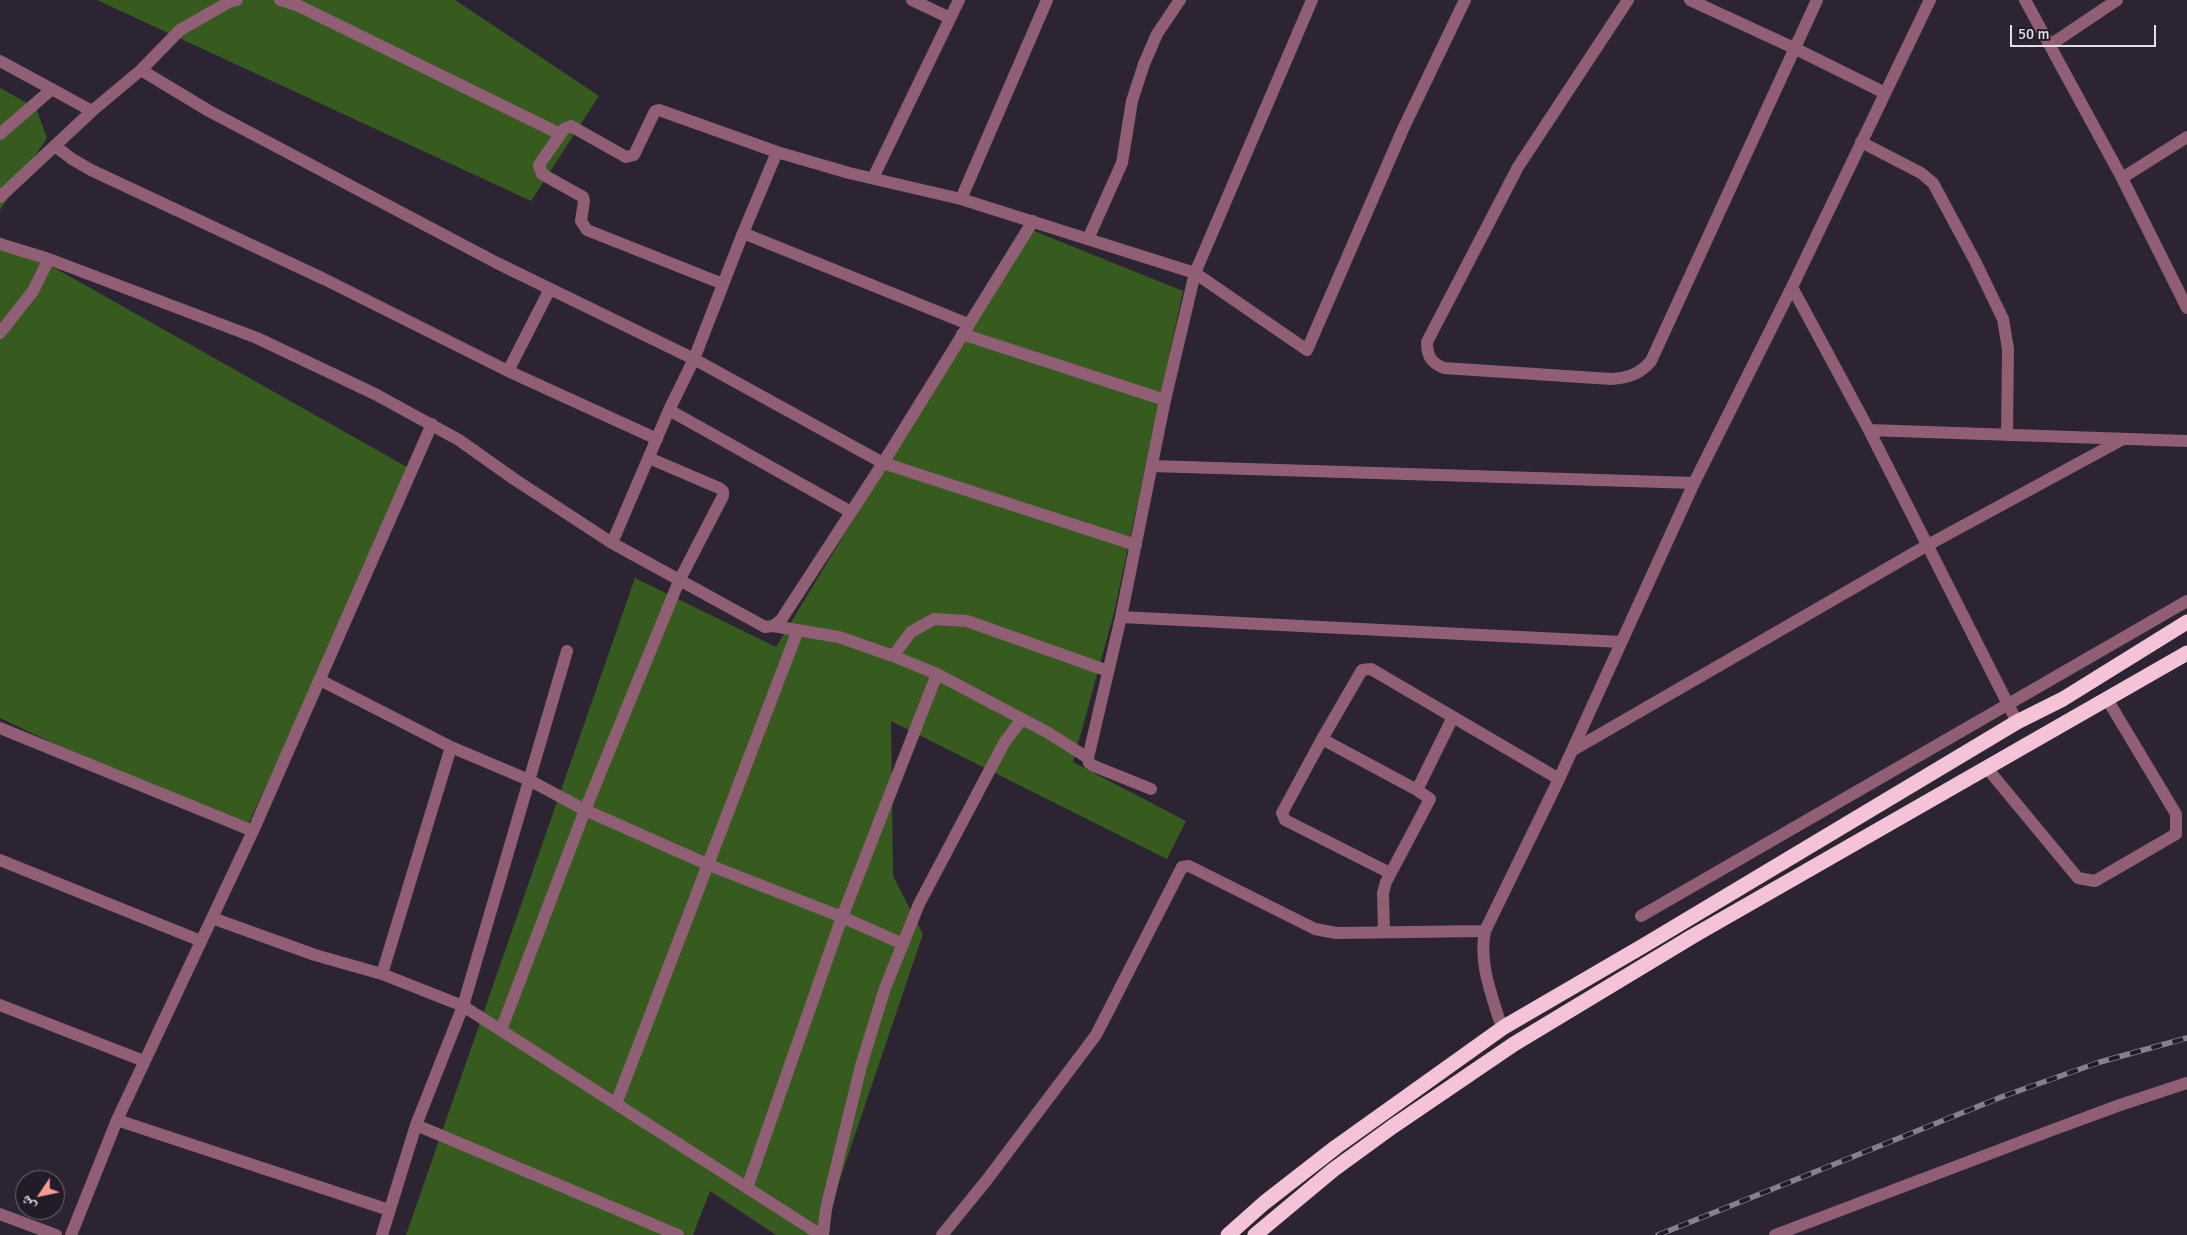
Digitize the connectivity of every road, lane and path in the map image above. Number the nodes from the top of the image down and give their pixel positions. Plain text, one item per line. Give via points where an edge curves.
1 (238, 0) edge
2 (280, 0) edge
3 (912, 0) edge
4 (959, 0) edge
5 (1047, 0) edge
6 (1180, 0) edge
7 (1312, 0) edge
8 (1465, 0) edge
9 (1628, 0) edge
10 (1690, 0) edge
11 (1817, 0) edge
12 (1930, 0) edge
13 (2025, 0) edge
14 (2117, 0) edge
15 (950, 18) junction
16 (2050, 46) junction
17 (1794, 48) junction
18 (0, 61) edge
19 (141, 70) junction
20 (52, 89) junction
21 (1884, 93) junction
22 (92, 111) junction
23 (0, 134) edge
24 (560, 134) junction
25 (2187, 136) edge
26 (1861, 142) junction
27 (55, 146) junction
28 (778, 152) junction
29 (873, 178) junction
30 (2122, 178) junction
31 (0, 197) edge
32 (961, 199) junction
33 (1033, 221) junction
34 (743, 233) junction
35 (1088, 239) junction
36 (0, 244) edge
37 (49, 260) junction
38 (1195, 273) junction
39 (723, 284) junction
40 (1792, 288) junction
41 (550, 289) junction
42 (2187, 308) edge
43 (965, 329) junction
44 (0, 333) edge
45 (694, 359) junction
46 (508, 371) junction
47 (1166, 400) junction
48 (670, 410) junction
49 (432, 424) junction
50 (1869, 430) junction
51 (2007, 435) junction
52 (657, 439) junction
53 (2123, 439) junction
54 (2187, 441) edge
55 (648, 458) junction
56 (883, 463) junction
57 (1152, 466) junction
58 (1694, 483) junction
59 (851, 512) junction
60 (612, 543) junction
61 (1136, 545) junction
62 (1926, 546) junction
63 (679, 581) junction
64 (2187, 601) edge
65 (1121, 617) junction
66 (2187, 622) edge
67 (773, 626) junction
68 (798, 630) junction
69 (1620, 642) junction
70 (567, 651) dead end
71 (2187, 653) edge
72 (893, 656) junction
73 (1108, 671) junction
74 (937, 674) junction
75 (320, 680) junction
76 (2107, 699) junction
77 (2009, 704) junction
78 (1453, 717) junction
79 (1022, 719) junction
80 (2017, 722) junction
81 (0, 728) edge
82 (1322, 740) junction
83 (451, 747) junction
84 (1573, 750) junction
85 (1088, 758) junction
86 (1986, 767) junction
87 (1559, 779) junction
88 (529, 780) junction
89 (1151, 789) dead end
90 (1417, 790) junction
91 (585, 810) junction
92 (253, 831) junction
93 (0, 860) edge
94 (709, 865) junction
95 (1390, 873) junction
96 (1640, 916) dead end
97 (842, 917) junction
98 (212, 918) junction
99 (1485, 931) junction
100 (1384, 932) junction
101 (201, 941) junction
102 (903, 944) junction
103 (382, 974) junction
104 (0, 1005) edge
105 (463, 1006) junction
106 (1504, 1027) junction
107 (501, 1030) junction
108 (144, 1061) junction
109 (2187, 1084) edge
110 (616, 1104) junction
111 (118, 1120) junction
112 (416, 1125) junction
113 (747, 1188) junction
114 (389, 1210) junction
115 (2, 1219) edge
116 (56, 1235) edge
117 (71, 1235) edge
118 (382, 1235) edge
119 (678, 1235) edge
120 (822, 1235) edge
121 (942, 1235) edge
122 (1228, 1235) edge
123 (1255, 1235) edge
124 (1776, 1235) edge

1 - 19 street via 180,30
2 - 24 street via 299,6
3 - 15 street
4 - 15 street
5 - 32 street
6 - 35 street via 1157,34 1144,64 1132,101 1122,162
7 - 38 street
8 - 38 street via 1403,129 1306,350
9 - 17 street via 1502,194 1427,342 1430,359 1436,365 1611,379 1631,377 1645,369 1700,257
10 - 17 street
11 - 17 street
12 - 21 street
13 - 16 street
14 - 16 street
15 - 29 street
16 - 30 street
17 - 21 street
18 - 20 street
19 - 22 street
19 - 41 street via 202,107
20 - 22 street
20 - 23 street
21 - 26 street
22 - 27 street
24 - 28 street via 570,126 631,157 655,111 659,110
24 - 39 street via 538,169 583,197 581,221 587,230
25 - 30 street
26 - 40 street
26 - 51 street via 1930,179 1990,290 2007,339
27 - 31 street
27 - 46 street via 91,170 324,279
28 - 29 street
28 - 34 street
29 - 32 street
30 - 42 street
32 - 33 street
33 - 35 street
33 - 43 street
34 - 39 street
34 - 43 street
35 - 38 street
36 - 37 street
37 - 44 street via 33,291
37 - 49 street via 257,338
38 - 47 street
39 - 45 street
40 - 50 street
40 - 58 street
41 - 45 street
41 - 46 street
43 - 47 street
43 - 56 street
45 - 48 street
45 - 56 street
46 - 52 street
47 - 57 street
48 - 52 street
48 - 59 street
49 - 60 street
49 - 75 street
50 - 51 street
50 - 62 street
51 - 53 street
52 - 55 street
53 - 54 street
53 - 62 street
55 - 60 street
55 - 63 street via 723,491
56 - 59 street
56 - 61 street
57 - 58 street
57 - 61 street
58 - 69 street
59 - 67 street via 781,620
60 - 63 street
61 - 65 street
62 - 77 street
62 - 84 street
63 - 67 street via 765,627
63 - 91 street
64 - 77 street
65 - 69 street
65 - 73 street
66 - 80 highway via 2063,699
67 - 68 street
68 - 72 street via 839,637
68 - 94 street
69 - 84 street
70 - 88 street
71 - 76 highway
72 - 73 street via 911,632 934,619 967,621
72 - 74 street
73 - 85 street
74 - 79 street
74 - 97 street
75 - 83 street
75 - 92 street
76 - 86 highway
76 - 86 street via 2176,814 2177,824 2176,834 2095,881 2078,878
77 - 80 street
77 - 96 street
78 - 82 street via 1375,670 1365,669
78 - 87 street
78 - 90 street
79 - 85 street
79 - 102 street via 1004,743 939,864
80 - 106 highway
81 - 92 street
82 - 90 street
82 - 95 street via 1282,813 1285,820
83 - 88 street
83 - 103 street
84 - 87 street
85 - 89 street via 1094,766
86 - 123 highway via 1693,936 1514,1044 1340,1165
87 - 99 street
88 - 91 street
88 - 105 street
90 - 95 street via 1430,800
91 - 94 street
91 - 107 street
92 - 98 street
93 - 101 street
94 - 97 street
94 - 110 street
95 - 100 street via 1383,893
97 - 102 street
97 - 113 street
98 - 101 street
98 - 103 street via 315,955
99 - 100 street
99 - 106 street via 1483,962 1499,1020
100 - 121 street via 1336,933 1315,929 1189,866 1182,867 1096,1035
101 - 108 street
102 - 120 street via 861,1066
103 - 105 street
104 - 108 street
105 - 107 street
105 - 112 street
106 - 122 highway via 1336,1147
107 - 110 street
108 - 111 street
109 - 124 street via 2056,1128
110 - 113 street
111 - 114 street
111 - 117 street
112 - 114 street
112 - 119 street
113 - 120 street
114 - 118 street
115 - 116 street

